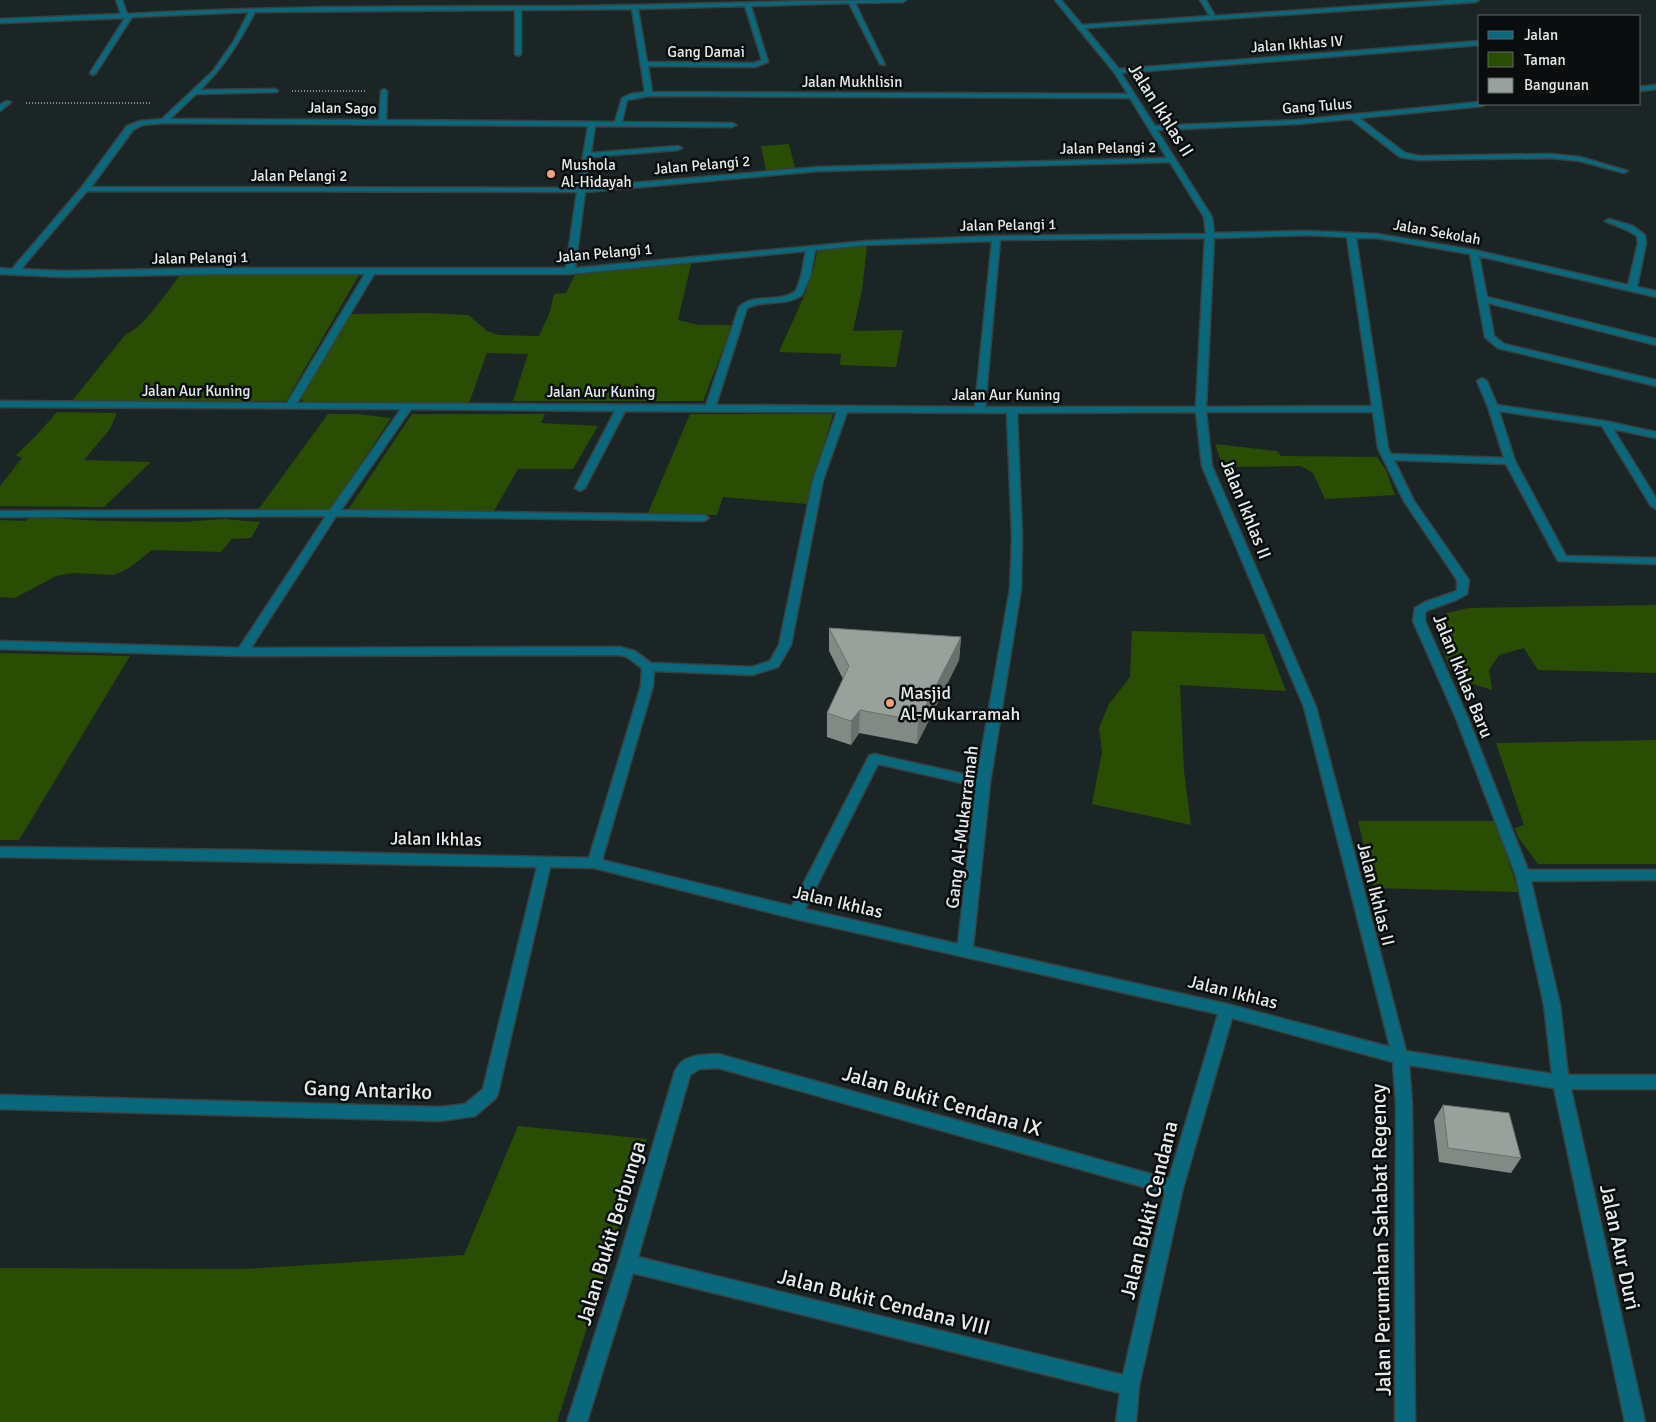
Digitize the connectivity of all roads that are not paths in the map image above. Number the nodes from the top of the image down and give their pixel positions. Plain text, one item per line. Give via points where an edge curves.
1 (119, 0) edge
2 (301, 0) edge
3 (412, 0) edge
4 (619, 0) edge
5 (903, 0) edge
6 (1058, 0) edge
7 (1203, 0) edge
8 (1476, 0) edge
9 (850, 1) edge
10 (719, 2) edge
11 (1423, 2) edge
12 (747, 4) junction
13 (406, 7) junction
14 (518, 7) junction
15 (615, 7) junction
16 (635, 7) junction
17 (303, 9) junction
18 (253, 10) junction
19 (128, 16) junction
20 (1213, 17) junction
21 (0, 22) edge
22 (1079, 27) junction
23 (1478, 43) edge
24 (518, 54) dead end
25 (644, 64) junction
26 (883, 64) dead end
27 (1117, 71) junction
28 (93, 73) dead end
29 (1656, 87) edge
30 (1641, 89) edge
31 (275, 91) road end
32 (384, 91) road end
33 (193, 92) junction
34 (648, 94) junction
35 (1132, 96) junction
36 (4, 102) edge
37 (1478, 104) edge
38 (0, 109) edge
39 (1353, 117) junction
40 (164, 121) junction
41 (382, 123) junction
42 (592, 124) junction
43 (618, 124) junction
44 (732, 125) dead end
45 (1152, 128) junction
46 (678, 148) dead end
47 (588, 155) junction
48 (1172, 160) junction
49 (1624, 171) dead end
50 (85, 189) junction
51 (581, 190) junction
52 (1608, 221) dead end
53 (1351, 234) junction
54 (1208, 236) junction
55 (996, 238) junction
56 (811, 247) junction
57 (1474, 252) junction
58 (0, 271) edge
59 (371, 271) junction
60 (570, 271) junction
61 (14, 272) junction
62 (1632, 288) junction
63 (1656, 294) edge
64 (1483, 298) junction
65 (1656, 342) edge
66 (1482, 381) dead end
67 (1656, 383) edge
68 (0, 404) edge
69 (290, 406) junction
70 (408, 407) junction
71 (1493, 407) junction
72 (622, 408) junction
73 (710, 408) junction
74 (843, 409) junction
75 (1201, 409) junction
76 (1376, 409) junction
77 (980, 410) junction
78 (1012, 410) junction
79 (1605, 424) junction
80 (1656, 435) edge
81 (1387, 457) junction
82 (1510, 461) junction
83 (580, 488) dead end
84 (1656, 506) edge
85 (333, 513) junction
86 (0, 514) edge
87 (704, 518) dead end
88 (1656, 561) edge
89 (0, 646) edge
90 (242, 652) junction
91 (648, 667) junction
92 (983, 783) junction
93 (0, 852) edge
94 (546, 861) junction
95 (594, 863) junction
96 (1656, 875) edge
97 (1522, 876) junction
98 (796, 913) junction
99 (965, 952) junction
100 (1227, 1010) junction
101 (1400, 1057) junction
102 (696, 1062) joint
103 (1562, 1082) junction
104 (1656, 1082) edge
105 (0, 1102) edge
106 (1175, 1188) junction
107 (627, 1263) junction
108 (1130, 1386) junction
109 (577, 1422) edge
110 (1126, 1422) edge
111 (1405, 1422) edge
112 (1636, 1422) edge

1 - 19 street
2 - 17 street
3 - 13 street
4 - 15 street
5 - 9 street
6 - 22 street, Jalan Ikhlas II
7 - 20 street
8 - 11 street
9 - 12 street
9 - 26 street
10 - 12 street
10 - 16 street
11 - 20 street
12 - 25 street, Gang Damai via 766,61 755,65
13 - 14 street
13 - 17 street
14 - 15 street
14 - 24 street
15 - 16 street
16 - 25 street
17 - 18 street
18 - 19 street
18 - 33 street via 237,41 215,72
19 - 21 street
19 - 28 street
20 - 22 street
22 - 27 street, Jalan Ikhlas II
23 - 27 street, Jalan Ikhlas IV
25 - 34 street
27 - 35 street, Jalan Ikhlas II
29 - 30 street
31 - 33 street
32 - 41 street
33 - 40 street
34 - 35 street, Jalan Mukhlisin
34 - 43 street, Jalan Mukhlisin via 624,99
35 - 45 street, Jalan Ikhlas II
36 - 38 street
37 - 39 street, Gang Tulus
39 - 45 street, Gang Tulus
39 - 49 street via 1407,157 1566,157
40 - 41 street, Jalan Sago
40 - 50 street, Jalan Sago via 140,123 130,128
41 - 42 street, Jalan Sago
42 - 43 street
42 - 47 street
43 - 44 street
45 - 48 street, Jalan Ikhlas II
46 - 47 street
47 - 51 street
48 - 51 street, Jalan Pelangi 2 via 819,169
48 - 54 street, Jalan Ikhlas II via 1208,217
50 - 51 street, Jalan Pelangi 2
50 - 61 street, Jalan Sago
51 - 60 street
52 - 62 street via 1641,235
53 - 54 street, Jalan Sekolah
53 - 57 street, Jalan Sekolah
53 - 76 street, Jalan Ikhlas Baru
54 - 55 street, Jalan Pelangi 1
54 - 75 street, Jalan Ikhlas II
55 - 56 street, Jalan Pelangi 1
55 - 77 street
56 - 60 street, Jalan Pelangi 1
56 - 73 street via 798,293 786,299 754,301 743,307
57 - 62 street, Jalan Sekolah
57 - 64 street
58 - 61 street, Jalan Pelangi 1
59 - 60 street, Jalan Pelangi 1
59 - 61 street, Jalan Pelangi 1
59 - 69 street
62 - 63 street, Jalan Sekolah
64 - 65 street
64 - 67 street via 1490,337 1501,346
66 - 71 street
68 - 69 street, Jalan Aur Kuning
69 - 70 street, Jalan Aur Kuning
70 - 72 street, Jalan Aur Kuning
70 - 85 street
71 - 79 street
71 - 82 street
72 - 73 street, Jalan Aur Kuning
72 - 83 street
73 - 74 street, Jalan Aur Kuning
74 - 77 street, Jalan Aur Kuning
74 - 91 street via 818,480 785,645 774,664 752,671
75 - 76 street, Jalan Aur Kuning
75 - 78 street, Jalan Aur Kuning
75 - 101 street, Jalan Ikhlas II via 1207,466 1310,706
76 - 81 street, Jalan Ikhlas Baru
77 - 78 street, Jalan Aur Kuning
78 - 92 street, Gang Al-Mukarramah via 1016,494 1015,601
79 - 80 street
79 - 84 street
81 - 82 street
81 - 97 street, Jalan Ikhlas Baru via 1409,501 1463,580 1463,591 1458,595 1424,606 1419,611 1419,622 1462,718
82 - 88 street via 1562,559
85 - 86 street
85 - 87 street
85 - 90 street
89 - 90 street
90 - 91 street via 620,651 631,654
91 - 95 street via 647,686
92 - 98 street via 874,759
92 - 99 street, Gang Al-Mukarramah
93 - 94 street, Jalan Ikhlas
94 - 95 street, Jalan Ikhlas
94 - 105 street, Gang Antariko via 490,1093 469,1111 440,1114
95 - 98 street, Jalan Ikhlas
96 - 97 street
97 - 103 street, Jalan Ikhlas Baru via 1552,1005
98 - 99 street, Jalan Ikhlas
99 - 100 street, Jalan Ikhlas
100 - 101 street, Jalan Ikhlas
100 - 106 street, Jalan Bukit Cendana
101 - 103 street, Jalan Ikhlas
101 - 111 street, Jalan Perumahan Sahabat Regency via 1404,1104
102 - 106 street, Jalan Bukit Cendana IX via 718,1061
102 - 107 street, Jalan Bukit Berbunga via 682,1071
103 - 104 street, Jalan Ikhlas
103 - 112 street, Jalan Aur Duri
106 - 108 street, Jalan Bukit Cendana
107 - 108 street, Jalan Bukit Cendana VIII
107 - 109 street, Jalan Bukit Berbunga
108 - 110 street, Jalan Bukit Cendana

